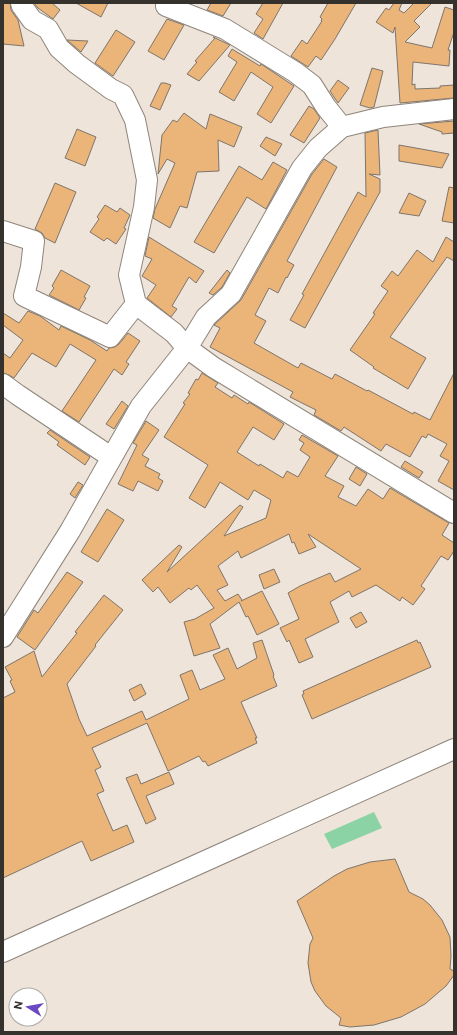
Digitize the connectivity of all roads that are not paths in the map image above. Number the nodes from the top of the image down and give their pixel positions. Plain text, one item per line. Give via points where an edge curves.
1 (21, 3) edge
2 (166, 6) dead end
3 (454, 109) edge
4 (342, 126) junction
5 (3, 231) edge
6 (136, 304) junction
7 (187, 348) junction
8 (3, 384) edge
9 (111, 457) junction
10 (454, 513) edge
11 (3, 637) edge
12 (454, 749) edge
13 (3, 952) edge

1 - 6 street via 32,20 48,29 59,48 111,89 123,95 135,120 147,180 144,207 129,275
2 - 4 street via 225,29 295,72 312,85
3 - 4 street via 383,117
4 - 7 street via 318,148 302,168 230,294 206,318
5 - 6 street via 34,241 24,296 110,337
6 - 7 street via 174,333
7 - 9 street via 141,406
7 - 10 street via 213,367
8 - 9 street
9 - 11 street via 70,531
12 - 13 street

